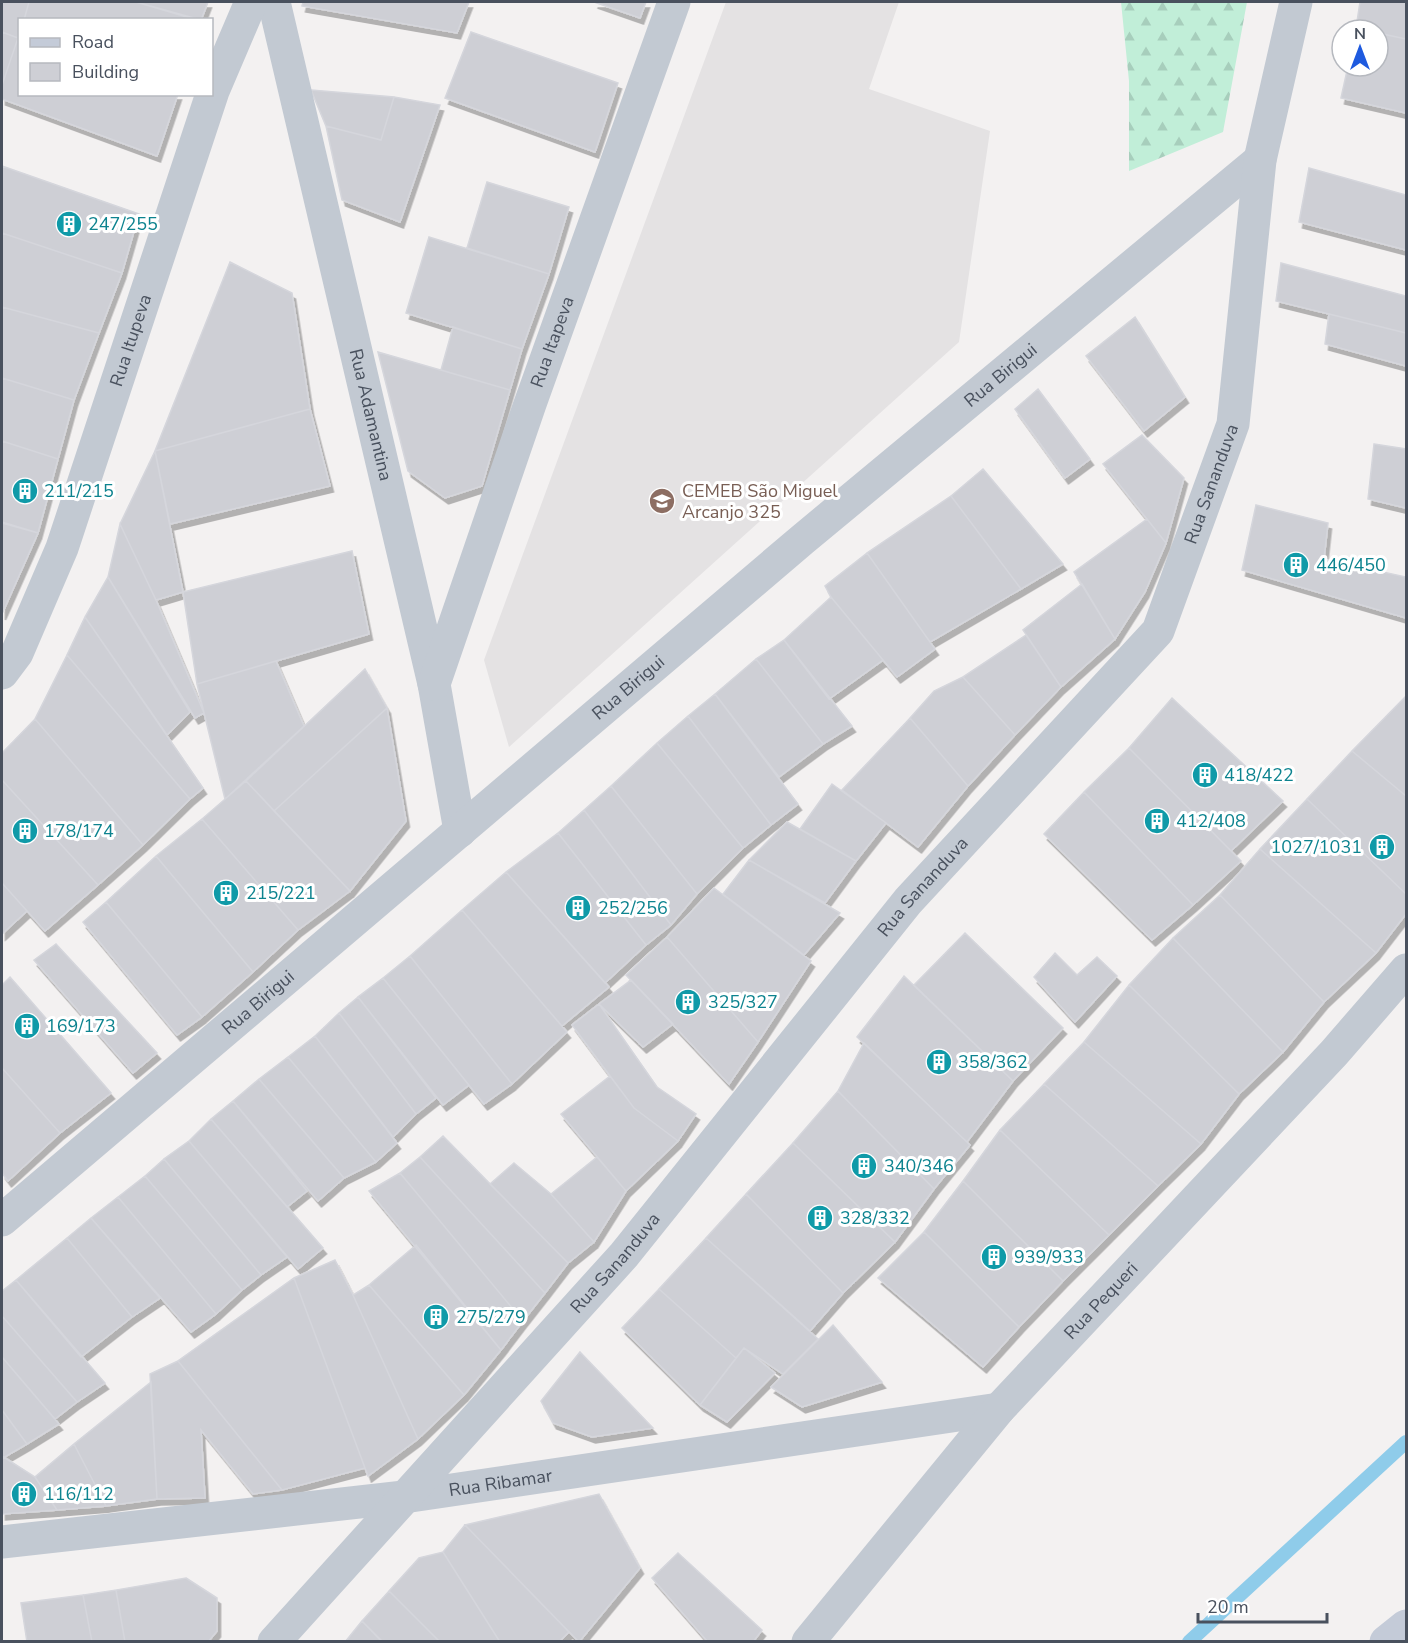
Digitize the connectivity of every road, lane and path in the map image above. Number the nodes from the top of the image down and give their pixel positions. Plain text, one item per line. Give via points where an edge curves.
1 (251, 2) edge
2 (274, 2) edge
3 (674, 2) edge
4 (1296, 2) edge
5 (213, 91) edge
6 (211, 96) edge
7 (1260, 160) junction
8 (2, 673) edge
9 (434, 684) junction
10 (460, 831) junction
11 (1407, 970) edge
12 (2, 1220) edge
13 (999, 1409) junction
14 (404, 1497) junction
15 (2, 1542) edge
16 (1407, 1626) edge
17 (274, 1641) edge
18 (808, 1641) edge
19 (1386, 1641) edge

1 - 5 street, Rua Itupeva
2 - 9 street, Rua Adamantina
3 - 9 street, Rua Itapeva
4 - 7 street, Rua Sananduva
6 - 8 street, Rua Itupeva via 62,548 18,653
7 - 10 street, Rua Birigui via 802,540
7 - 14 street, Rua Sananduva via 1233,424 1158,631 908,901 624,1256
9 - 10 street, Rua Adamantina
10 - 12 street, Rua Birigui
11 - 13 street, Rua Pequeri via 1334,1053
13 - 14 street, Rua Ribamar
13 - 18 street, Rua Pequeri
14 - 15 street, Rua Ribamar
14 - 17 street, Rua Sananduva
16 - 19 street

